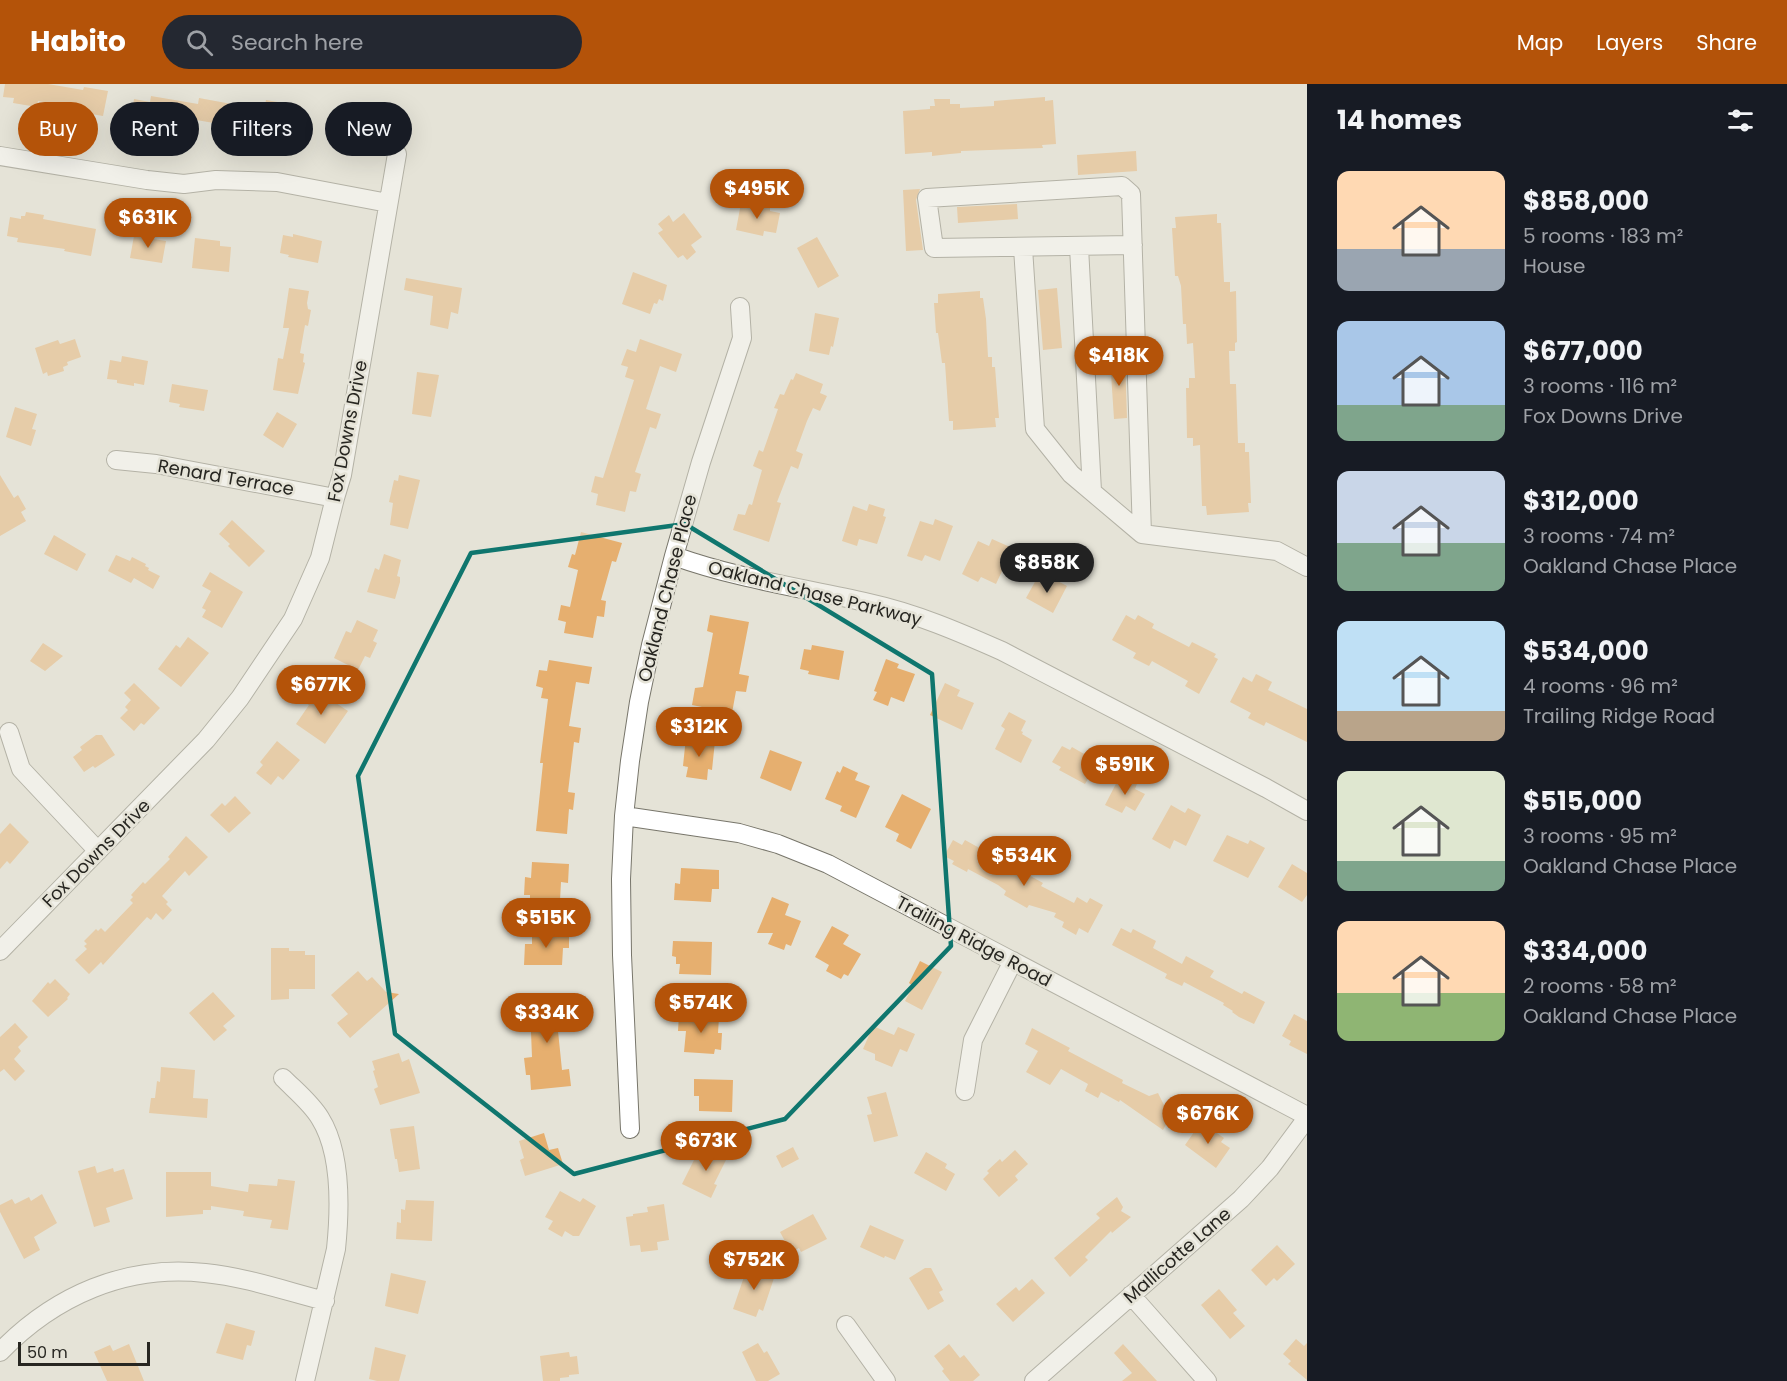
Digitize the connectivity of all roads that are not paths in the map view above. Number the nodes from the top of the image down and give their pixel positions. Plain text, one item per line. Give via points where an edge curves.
1 (0, 156) edge
2 (397, 156) edge
3 (388, 203) junction
4 (1133, 245) junction
5 (1079, 247) junction
6 (1023, 248) junction
7 (741, 307) dead end
8 (116, 460) dead end
9 (1092, 491) junction
10 (334, 498) junction
11 (1142, 534) junction
12 (674, 556) junction
13 (1307, 567) edge
14 (9, 732) dead end
15 (1307, 811) edge
16 (624, 816) junction
17 (98, 850) junction
18 (0, 951) edge
19 (1012, 961) junction
20 (283, 1078) dead end
21 (965, 1091) dead end
22 (1307, 1117) edge
23 (630, 1129) dead end
24 (1131, 1295) junction
25 (325, 1301) junction
26 (846, 1325) dead end
27 (0, 1352) edge
28 (305, 1381) edge
29 (886, 1381) edge
30 (1034, 1381) edge
31 (1207, 1381) edge

1 - 3 street via 184,184 216,180 277,182
2 - 3 street, Fox Downs Drive
3 - 10 street, Fox Downs Drive via 342,475
4 - 5 street
4 - 6 street via 1131,194 1122,186 927,198 934,248
4 - 11 street
5 - 6 street
5 - 9 street
6 - 9 street via 1035,429 1071,474
7 - 12 street, Oakland Chase Place via 742,338 700,462
8 - 10 street, Renard Terrace
9 - 11 street
10 - 17 street, Fox Downs Drive via 320,558 293,619 240,698 206,740
11 - 13 street via 1277,551
12 - 15 street, Oakland Chase Parkway via 730,574 912,614 962,633
12 - 16 street, Oakland Chase Place via 639,702
14 - 17 street via 21,769
16 - 19 street, Trailing Ridge Road via 739,833 805,853
16 - 23 street, Oakland Chase Place via 622,955
17 - 18 street, Fox Downs Drive
19 - 21 street via 974,1040
19 - 22 street, Trailing Ridge Road
20 - 25 street via 321,1120 334,1158 338,1230
22 - 24 street, Mallicotte Lane via 1270,1168 1241,1199
24 - 30 street, Mallicotte Lane
24 - 31 street
25 - 27 street via 205,1272 144,1274 108,1282 63,1301 28,1325
25 - 28 street
26 - 29 street

